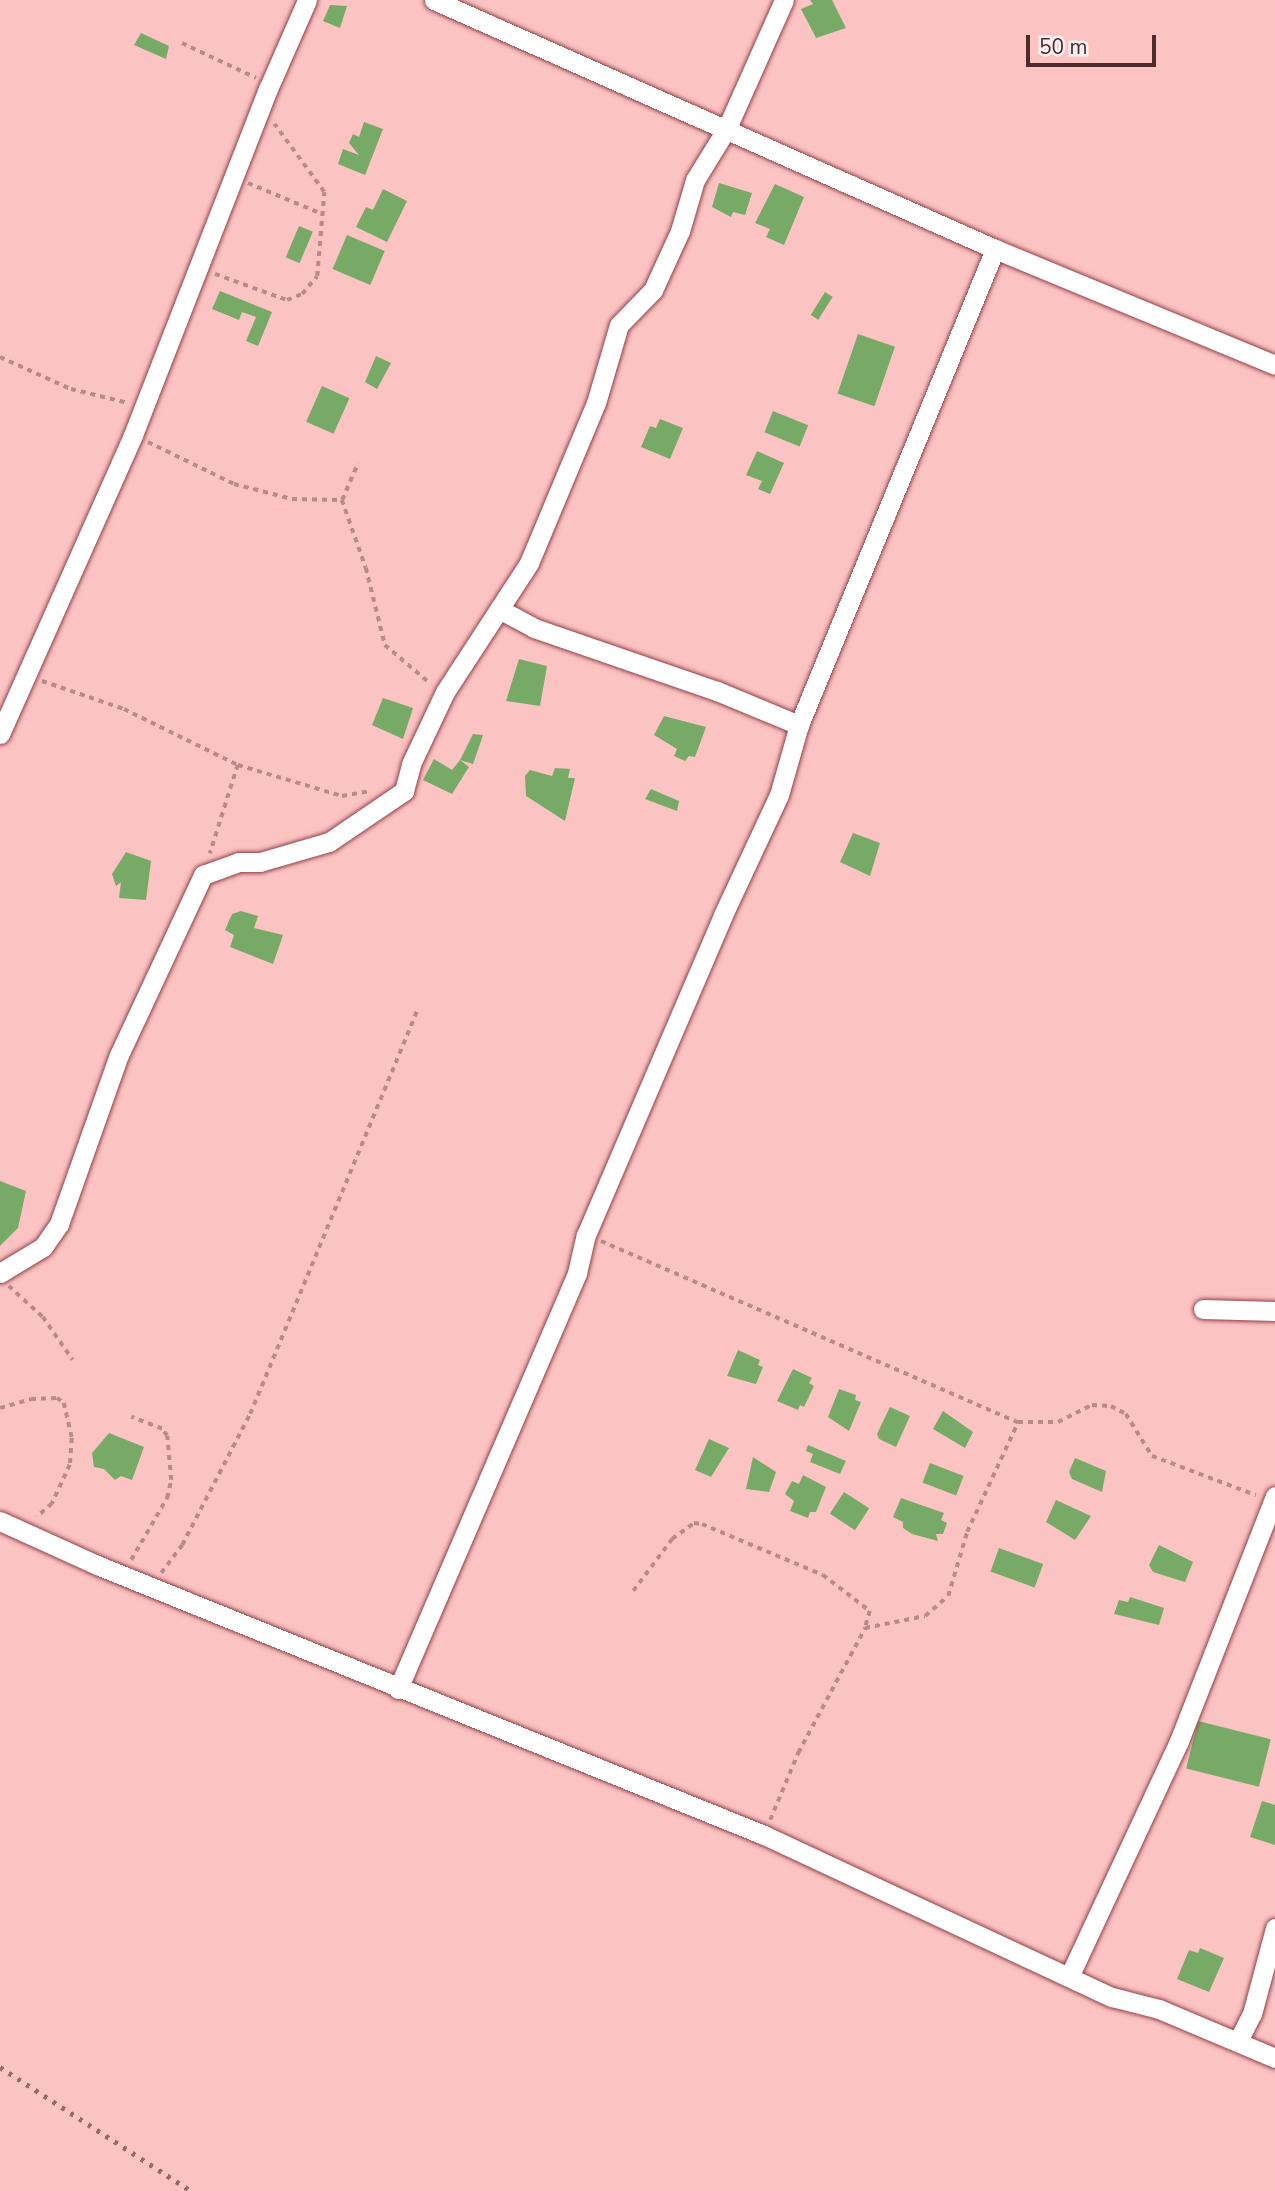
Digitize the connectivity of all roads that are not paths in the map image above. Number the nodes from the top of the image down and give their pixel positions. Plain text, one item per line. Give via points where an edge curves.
1 (307, 0) edge
2 (434, 0) edge
3 (784, 0) edge
4 (727, 128) junction
5 (995, 250) junction
6 (1275, 365) edge
7 (499, 609) junction
8 (799, 725) junction
9 (0, 734) edge
10 (43, 1247) junction
11 (0, 1256) edge
12 (0, 1276) edge
13 (1203, 1309) dead end
14 (1275, 1311) edge
15 (1274, 1498) edge
16 (0, 1521) edge
17 (398, 1689) junction
18 (1275, 1928) edge
19 (1070, 1975) junction
20 (1238, 2041) junction
21 (1275, 2058) edge

1 - 9 street via 265,96 202,269 134,435
2 - 4 street
3 - 4 street
4 - 5 street
4 - 7 street via 695,180 680,232 653,290 619,325 566,481 529,563
5 - 6 street
5 - 8 street
7 - 8 street via 534,628 717,691
7 - 10 street via 445,692 411,764 404,791 328,842 203,875 138,1010 82,1168 59,1224
8 - 17 street via 779,795 586,1235 577,1273
10 - 11 street via 16,1257
10 - 12 street
13 - 14 street
15 - 19 street via 1179,1741
16 - 17 street
17 - 19 street via 764,1835
18 - 20 street via 1252,2014
19 - 20 street via 1112,1997 1159,2009
20 - 21 street

